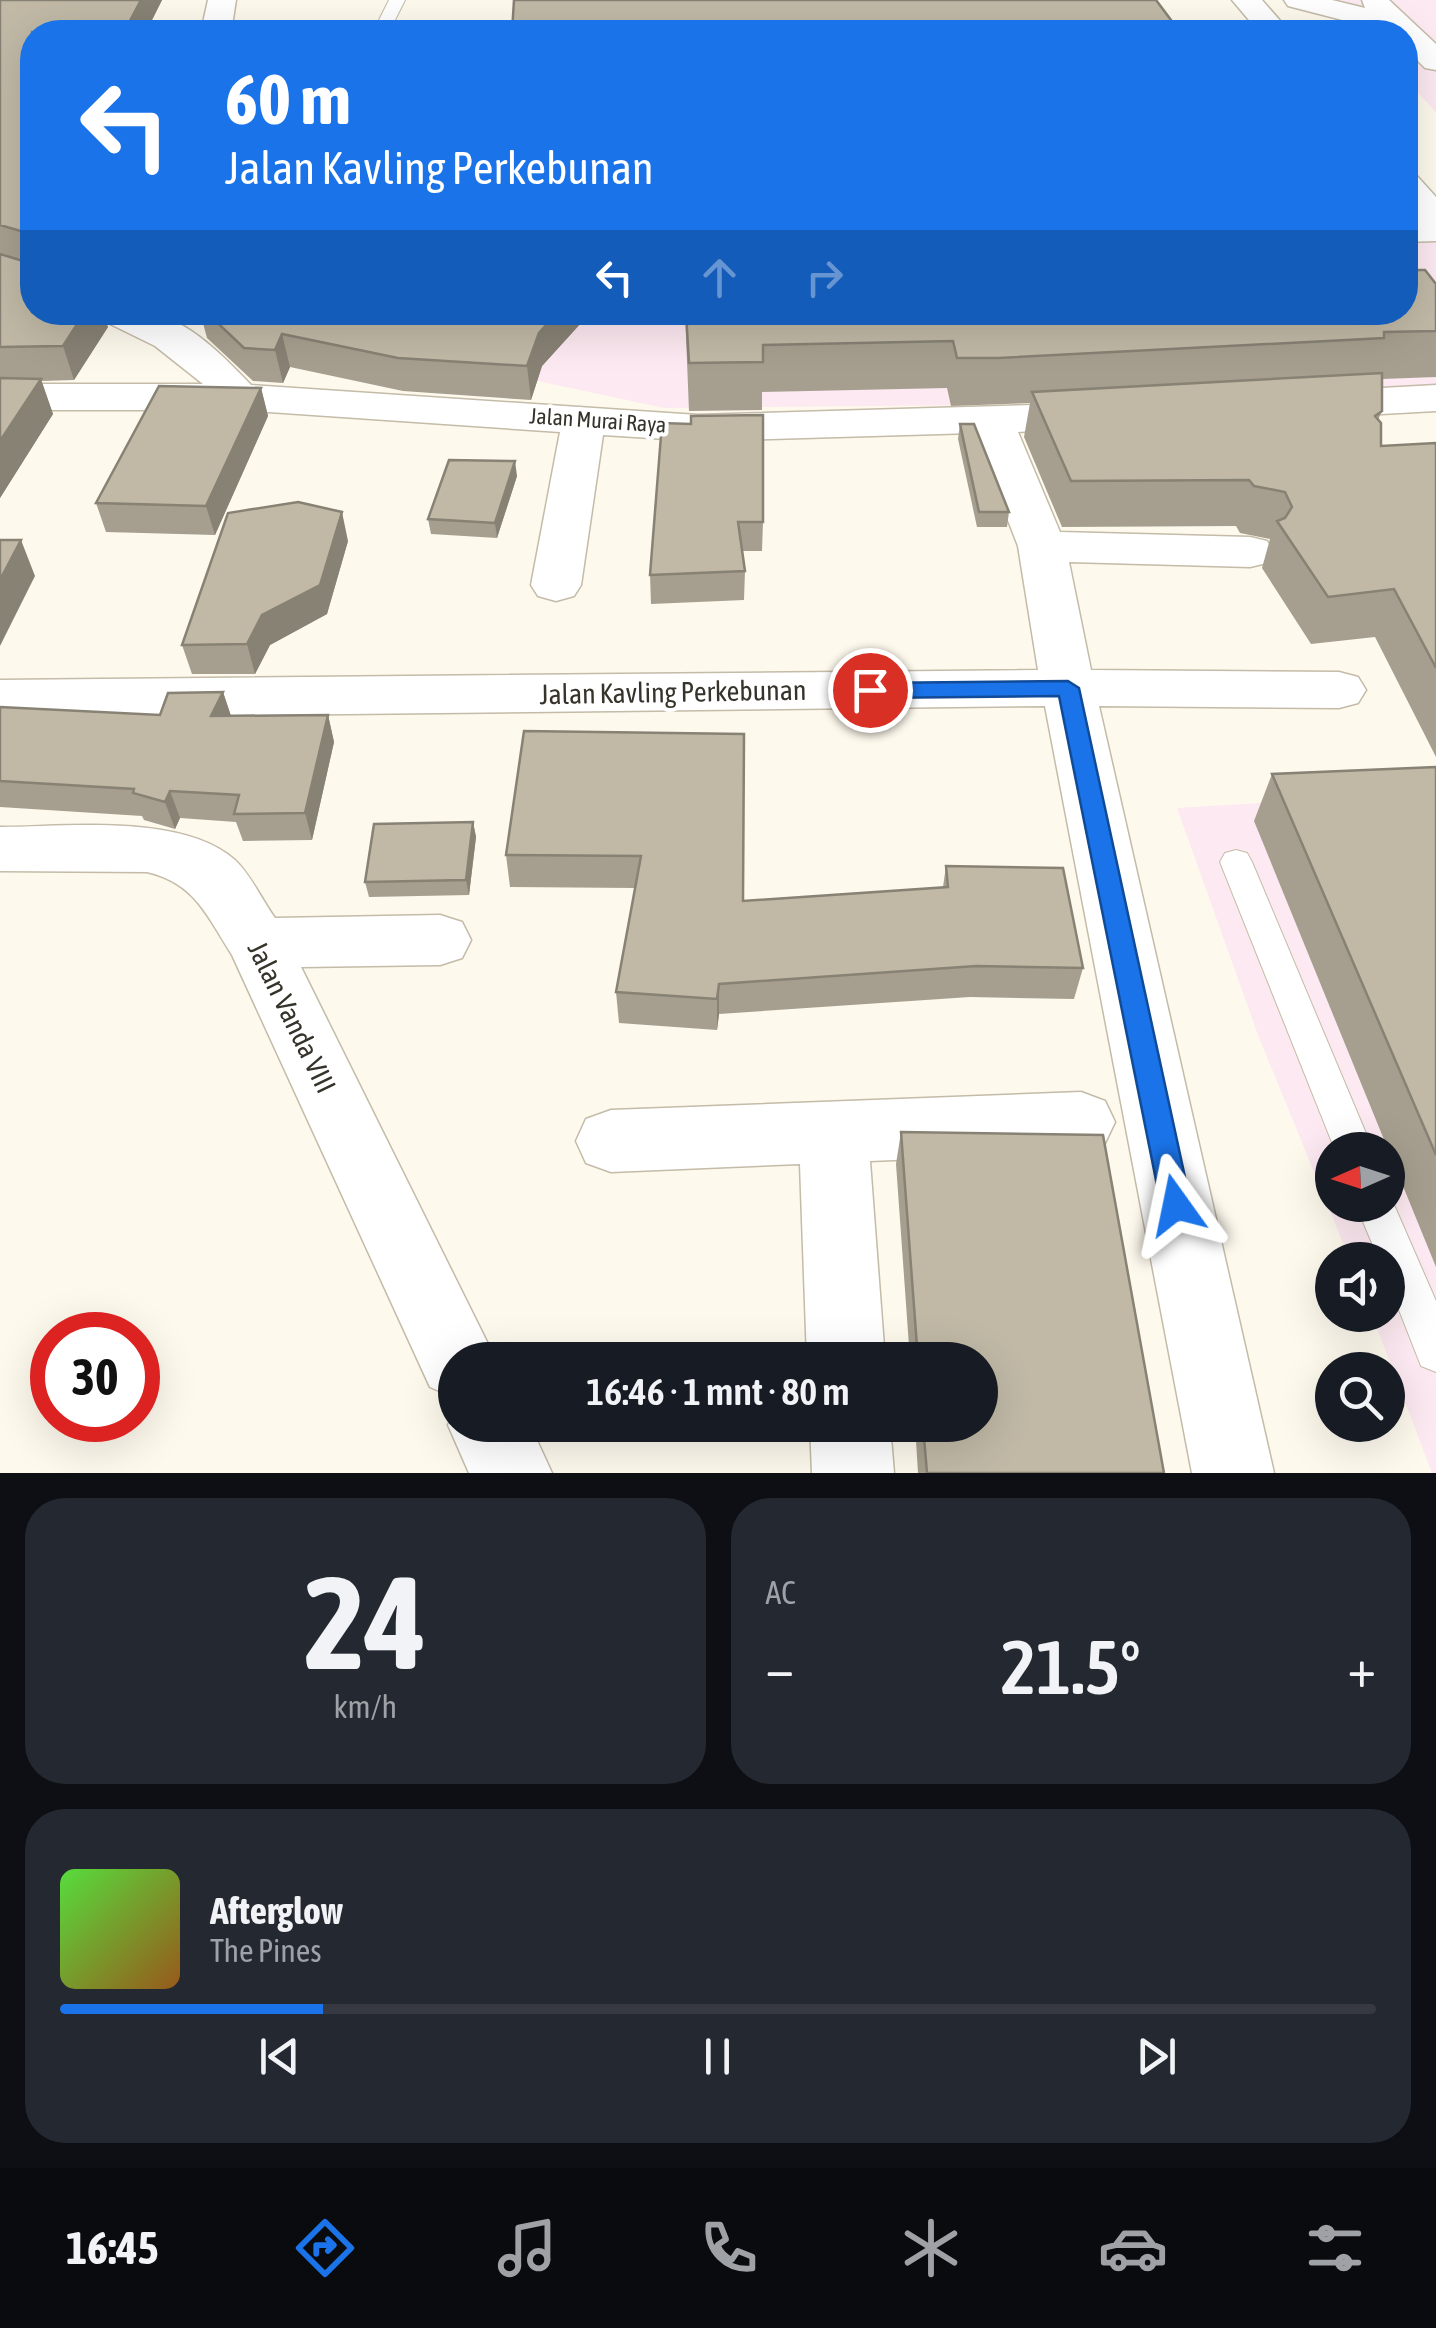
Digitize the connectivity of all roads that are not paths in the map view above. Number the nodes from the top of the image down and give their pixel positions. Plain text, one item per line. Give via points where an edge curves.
1 (1246, 0) edge
2 (1298, 0) edge
3 (1373, 0) edge
4 (1264, 20) edge
5 (1376, 20) edge
6 (1393, 20) edge
7 (1418, 199) edge
8 (1436, 219) edge
9 (146, 325) edge
10 (0, 397) edge
11 (239, 397) junction
12 (1436, 398) edge
13 (1262, 408) edge
14 (1146, 414) edge
15 (584, 418) junction
16 (992, 422) junction
17 (1042, 546) junction
18 (1250, 552) dead end
19 (556, 584) dead end
20 (1068, 688) junction
21 (1339, 690) dead end
22 (0, 699) edge
23 (0, 849) edge
24 (1236, 862) dead end
25 (440, 940) dead end
26 (258, 942) junction
27 (1081, 1122) dead end
28 (833, 1132) junction
29 (1347, 1132) edge
30 (611, 1141) dead end
31 (1383, 1222) edge
32 (448, 1342) edge
33 (845, 1342) edge
34 (1436, 1350) edge
35 (496, 1442) edge
36 (851, 1442) edge
37 (511, 1473) edge
38 (853, 1473) edge
39 (1233, 1473) edge

1 - 4 street
2 - 5 street
3 - 6 street
7 - 8 street
9 - 11 street via 182,341
10 - 11 street, Jalan Murai Raya
11 - 15 street, Jalan Murai Raya
12 - 13 street
14 - 16 street, Jalan Murai Raya
15 - 16 street, Jalan Murai Raya via 698,428
15 - 19 street
16 - 17 street
17 - 18 street
17 - 20 street
20 - 21 street, Jalan Kavling Perkebunan
20 - 22 street, Jalan Kavling Perkebunan
20 - 39 street
23 - 26 street, Jalan Vanda VIII via 147,850 184,858 214,877
24 - 29 lane
25 - 26 street
26 - 32 street, Jalan Vanda VIII
27 - 28 street
28 - 30 street
28 - 33 street
31 - 34 lane
35 - 37 street
36 - 38 street

